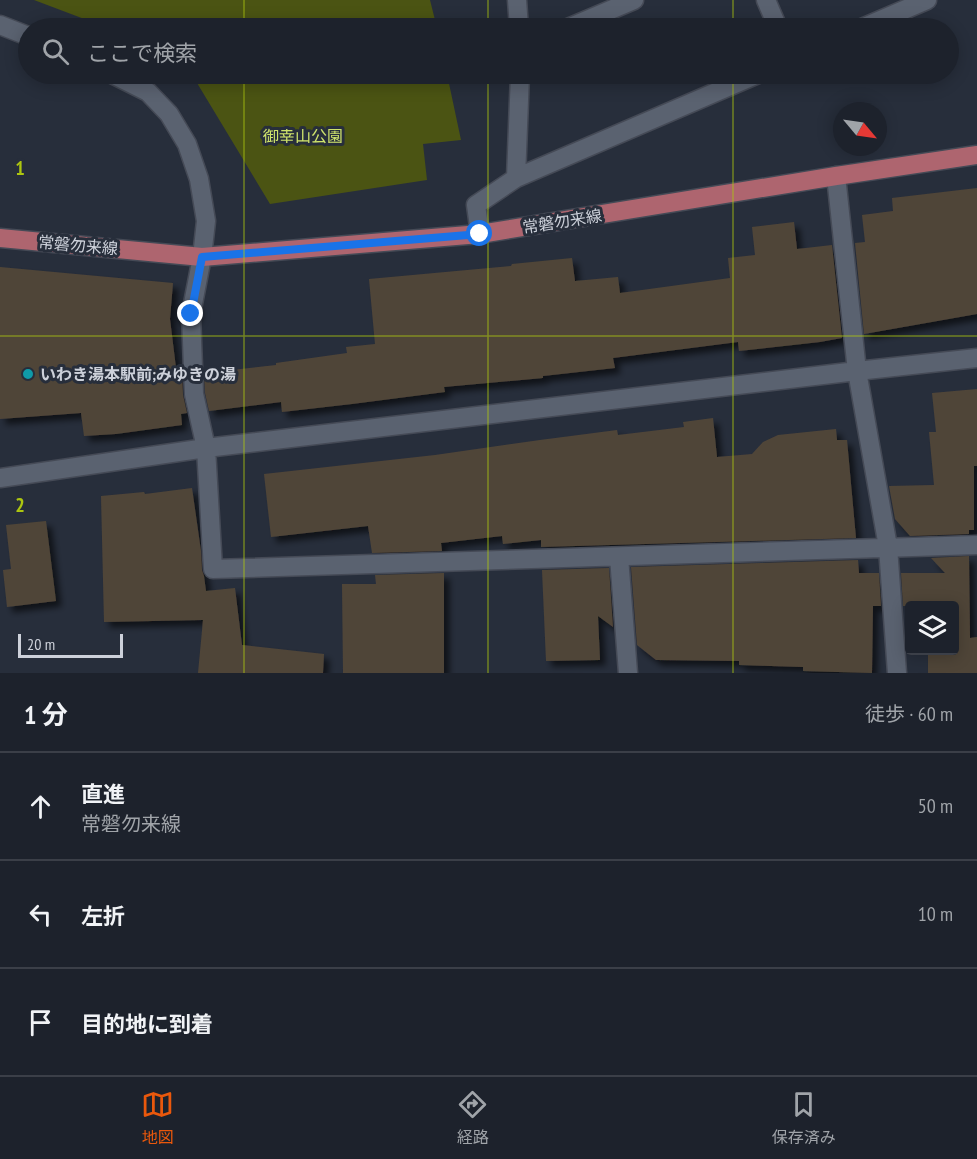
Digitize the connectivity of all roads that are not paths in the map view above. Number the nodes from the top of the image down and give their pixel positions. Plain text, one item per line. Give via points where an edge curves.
1 (517, 0) edge
2 (634, 0) edge
3 (766, 0) edge
4 (927, 0) edge
5 (518, 18) edge
6 (592, 18) edge
7 (774, 18) edge
8 (885, 18) edge
9 (0, 25) edge
10 (18, 32) edge
11 (131, 84) edge
12 (520, 84) edge
13 (735, 84) edge
14 (977, 155) edge
15 (836, 176) junction
16 (516, 178) junction
17 (480, 234) junction
18 (0, 238) edge
19 (202, 257) junction
20 (977, 358) edge
21 (857, 371) junction
22 (206, 448) junction
23 (0, 478) edge
24 (977, 545) edge
25 (888, 547) junction
26 (619, 557) junction
27 (628, 673) edge
28 (897, 673) edge

1 - 5 street
2 - 6 street
3 - 7 street
4 - 8 street
9 - 10 street
11 - 19 street via 147,92 169,114 187,144 199,179 206,221
12 - 16 street
13 - 16 street
14 - 15 main road, 常磐勿来線
15 - 17 main road, 常磐勿来線
15 - 21 street
16 - 17 street via 476,205
17 - 19 main road, 常磐勿来線
18 - 19 main road, 常磐勿来線
19 - 22 street via 191,314 194,394
20 - 21 street
21 - 22 street
21 - 25 street
22 - 23 street
22 - 26 street via 213,569
24 - 25 street
25 - 26 street
25 - 28 street
26 - 27 street

